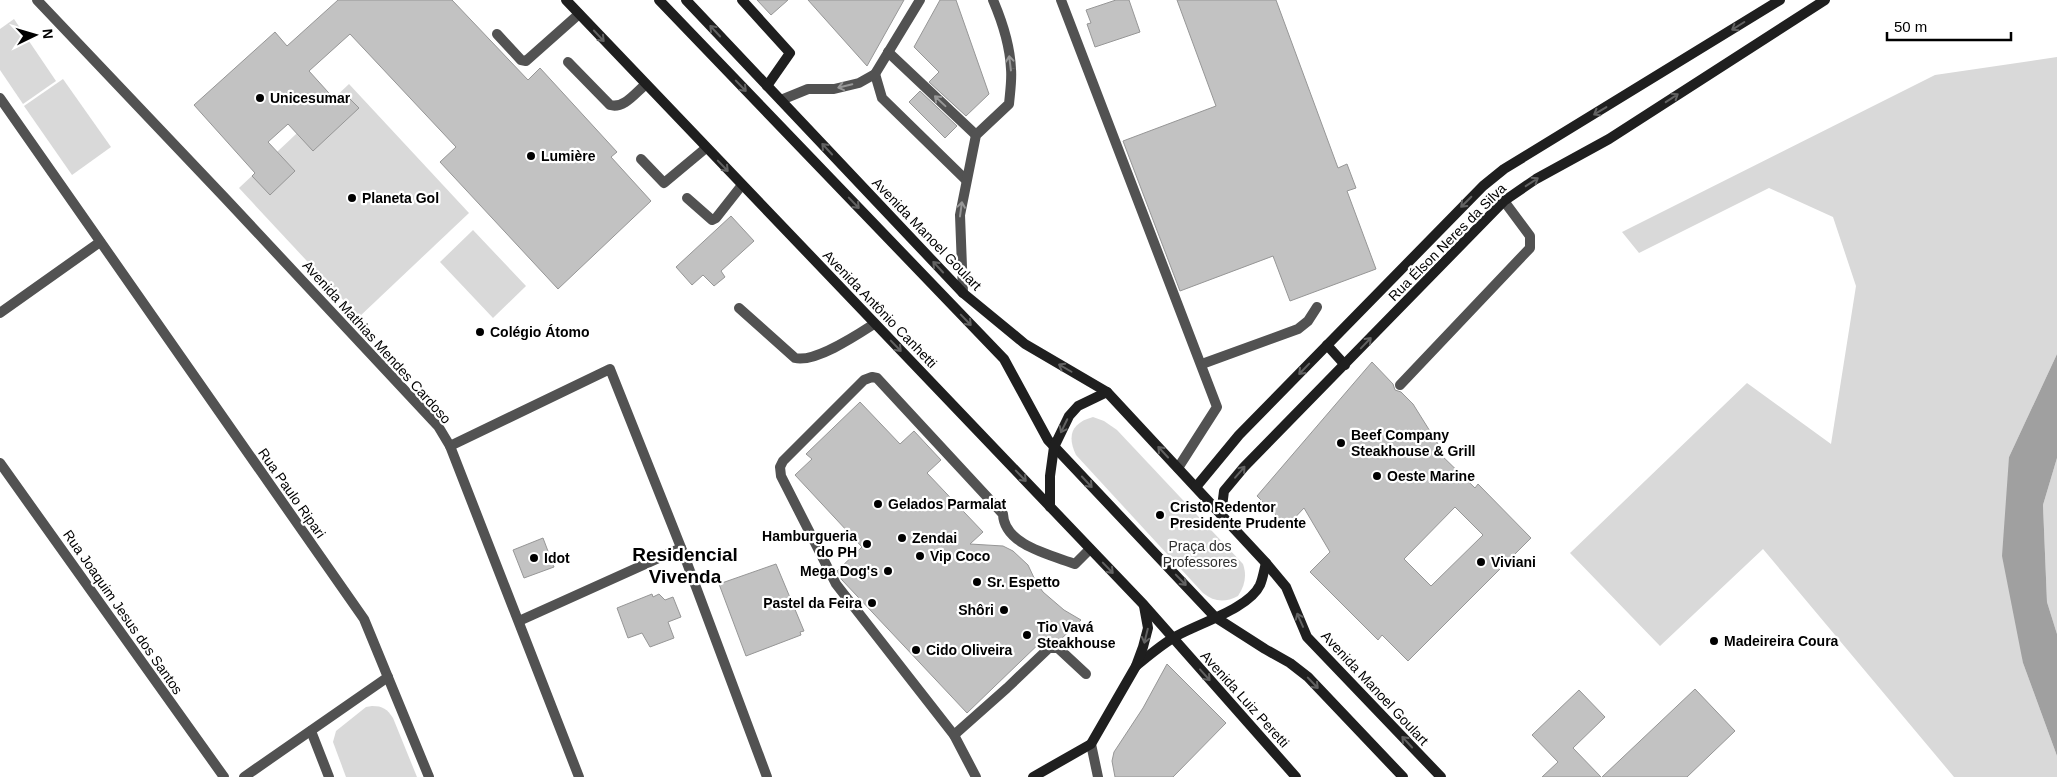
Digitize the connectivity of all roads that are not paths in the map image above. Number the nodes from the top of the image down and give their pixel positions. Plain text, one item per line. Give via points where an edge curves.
1 (37, 0) edge
2 (566, 0) edge
3 (659, 0) edge
4 (686, 0) edge
5 (742, 0) edge
6 (920, 0) edge
7 (993, 0) edge
8 (1062, 0) edge
9 (1780, 0) edge
10 (1825, 0) edge
11 (579, 14) junction
12 (497, 34) dead end
13 (888, 52) junction
14 (568, 62) dead end
15 (875, 74) junction
16 (645, 85) junction
17 (767, 86) junction
18 (0, 98) edge
19 (781, 100) junction
20 (976, 135) junction
21 (706, 148) junction
22 (640, 159) dead end
23 (966, 180) junction
24 (742, 185) junction
25 (687, 198) dead end
26 (1504, 201) junction
27 (100, 242) junction
28 (962, 293) junction
29 (1317, 307) dead end
30 (739, 308) dead end
31 (0, 313) edge
32 (874, 324) junction
33 (1327, 345) junction
34 (1202, 364) junction
35 (1345, 365) junction
36 (1400, 385) dead end
37 (1107, 392) junction
38 (450, 446) junction
39 (1054, 447) junction
40 (0, 463) edge
41 (1178, 468) junction
42 (1196, 487) junction
43 (1050, 507) junction
44 (1221, 515) junction
45 (681, 548) junction
46 (1090, 549) junction
47 (1266, 562) junction
48 (1144, 605) junction
49 (1215, 617) junction
50 (519, 621) junction
51 (1172, 638) junction
52 (1136, 666) junction
53 (1086, 674) dead end
54 (388, 677) junction
55 (311, 731) junction
56 (954, 735) junction
57 (1091, 744) junction
58 (224, 777) edge
59 (244, 777) edge
60 (329, 777) edge
61 (429, 777) edge
62 (579, 777) edge
63 (768, 777) edge
64 (976, 777) edge
65 (1033, 777) edge
66 (1098, 777) edge
67 (1296, 777) edge
68 (1403, 777) edge
69 (1441, 777) edge

1 - 38 street, Avenida Mathias Mendes Cardoso via 421,407
2 - 11 street, Avenida Antônio Canhetti
3 -> 39 street via 1004,359 1031,412
17 -> 4 street, Avenida Manoel Goulart
5 - 17 street via 790,53
6 - 13 street
20 -> 7 street via 1009,104 1012,70
8 - 34 street
9 -> 33 street, Rua Élson Neres da Silva via 1504,169 1432,236
26 -> 10 street, Rua Élson Neres da Silva via 1536,179 1609,139
11 - 12 street via 526,62
11 -> 16 street, Avenida Antônio Canhetti
13 - 15 street
20 -> 13 street
14 - 16 street via 610,105 622,105
15 -> 19 street via 859,83 834,89 808,89
15 - 23 street via 882,98
16 - 21 street, Avenida Antônio Canhetti
17 - 19 street, Avenida Manoel Goulart
18 - 27 street, Rua Paulo Ripari
28 -> 19 street, Avenida Manoel Goulart
20 - 23 street
21 - 22 street via 664,183
21 -> 24 street, Avenida Antônio Canhetti
28 -> 23 street via 960,215
24 - 25 street via 712,220
24 - 32 street, Avenida Antônio Canhetti
35 -> 26 street, Rua Élson Neres da Silva
26 - 36 street via 1530,236 1530,248
27 - 31 street
27 - 54 street, Rua Paulo Ripari via 364,619
37 -> 28 street, Avenida Manoel Goulart via 1025,344
29 - 34 street via 1308,322 1298,330
30 - 32 street via 795,358 801,359 835,347
32 -> 43 street, Avenida Antônio Canhetti
33 - 35 street
33 -> 42 street, Rua Élson Neres da Silva via 1239,435
34 - 41 street via 1217,406
44 -> 35 street, Rua Élson Neres da Silva via 1224,491
37 -> 39 street via 1078,406 1069,416
41 -> 37 street, Avenida Manoel Goulart
38 - 45 street via 610,369
38 - 50 street, Avenida Mathias Mendes Cardoso
39 - 43 street
39 -> 49 street
40 - 58 street, Rua Joaquim Jesus dos Santos
41 - 42 street, Avenida Manoel Goulart
42 - 44 street, Avenida Manoel Goulart
43 - 46 street, Avenida Antônio Canhetti
44 - 47 street, Avenida Manoel Goulart
45 - 50 street
45 - 63 street
46 -> 48 street, Avenida Antônio Canhetti
46 - 56 street via 1075,564 1023,545 1006,527 1002,514 872,376 864,380 783,461 781,476 836,584
47 - 49 street via 1260,586 1246,602
69 -> 47 street, Avenida Manoel Goulart via 1307,636 1286,587
48 - 51 street, Avenida Antônio Canhetti
48 -> 52 street via 1148,628
49 - 51 street
49 -> 68 street via 1308,677
50 - 62 street, Avenida Mathias Mendes Cardoso
51 - 52 street
51 -> 67 street, Avenida Luiz Peretti
52 - 57 street
53 - 56 street via 1058,648 1049,648
54 - 55 street
54 - 61 street, Rua Paulo Ripari
55 - 59 street
55 - 60 street
56 - 64 street
57 - 65 street
57 - 66 street

